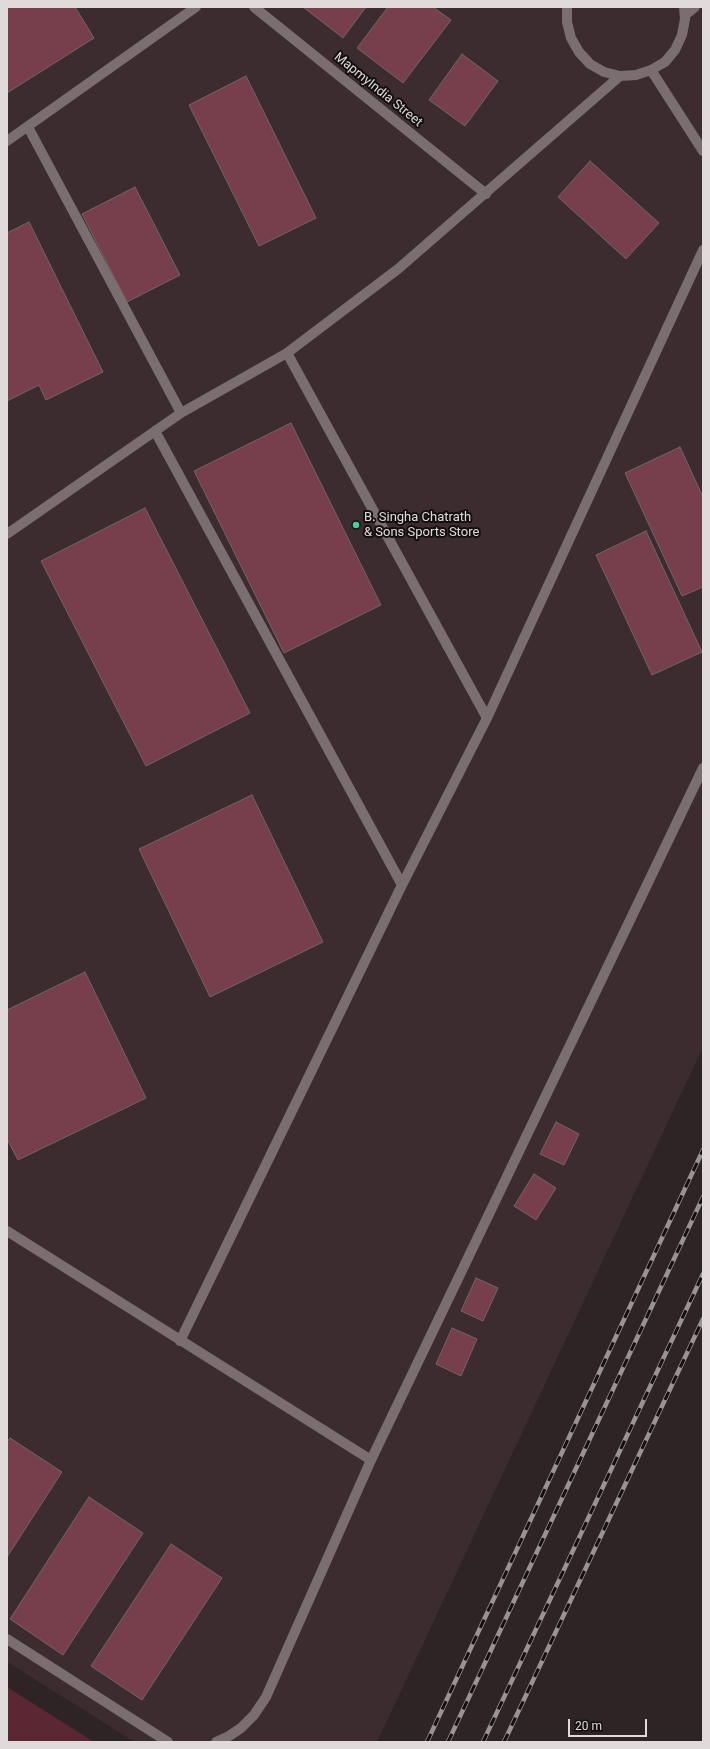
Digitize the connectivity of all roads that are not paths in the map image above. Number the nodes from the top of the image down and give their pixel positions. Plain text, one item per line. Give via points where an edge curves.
1 (196, 7) edge
2 (254, 7) edge
3 (567, 7) edge
4 (695, 7) edge
5 (684, 11) edge
6 (652, 70) junction
7 (620, 76) junction
8 (28, 127) junction
9 (7, 141) edge
10 (703, 151) edge
11 (486, 194) junction
12 (703, 250) edge
13 (287, 353) junction
14 (181, 413) junction
15 (155, 431) junction
16 (7, 534) edge
17 (487, 718) junction
18 (703, 768) edge
19 (402, 885) junction
20 (7, 1231) edge
21 (180, 1341) junction
22 (370, 1460) junction
23 (7, 1639) edge
24 (168, 1742) edge
25 (216, 1742) edge

1 - 8 street
2 - 11 street, MapmyIndia Street
3 - 7 street via 571,38 579,52 590,64 604,72
4 - 5 street
5 - 6 street via 682,35 675,50 665,62
6 - 7 street
6 - 10 street
7 - 11 street
8 - 9 street
8 - 14 street
11 - 13 street via 398,269
12 - 17 street
13 - 14 street
13 - 17 street
14 - 15 street
15 - 16 street
15 - 19 street
17 - 19 street
18 - 22 street
19 - 21 street
20 - 21 street
21 - 22 street
22 - 25 street via 266,1697 241,1728
23 - 24 street

